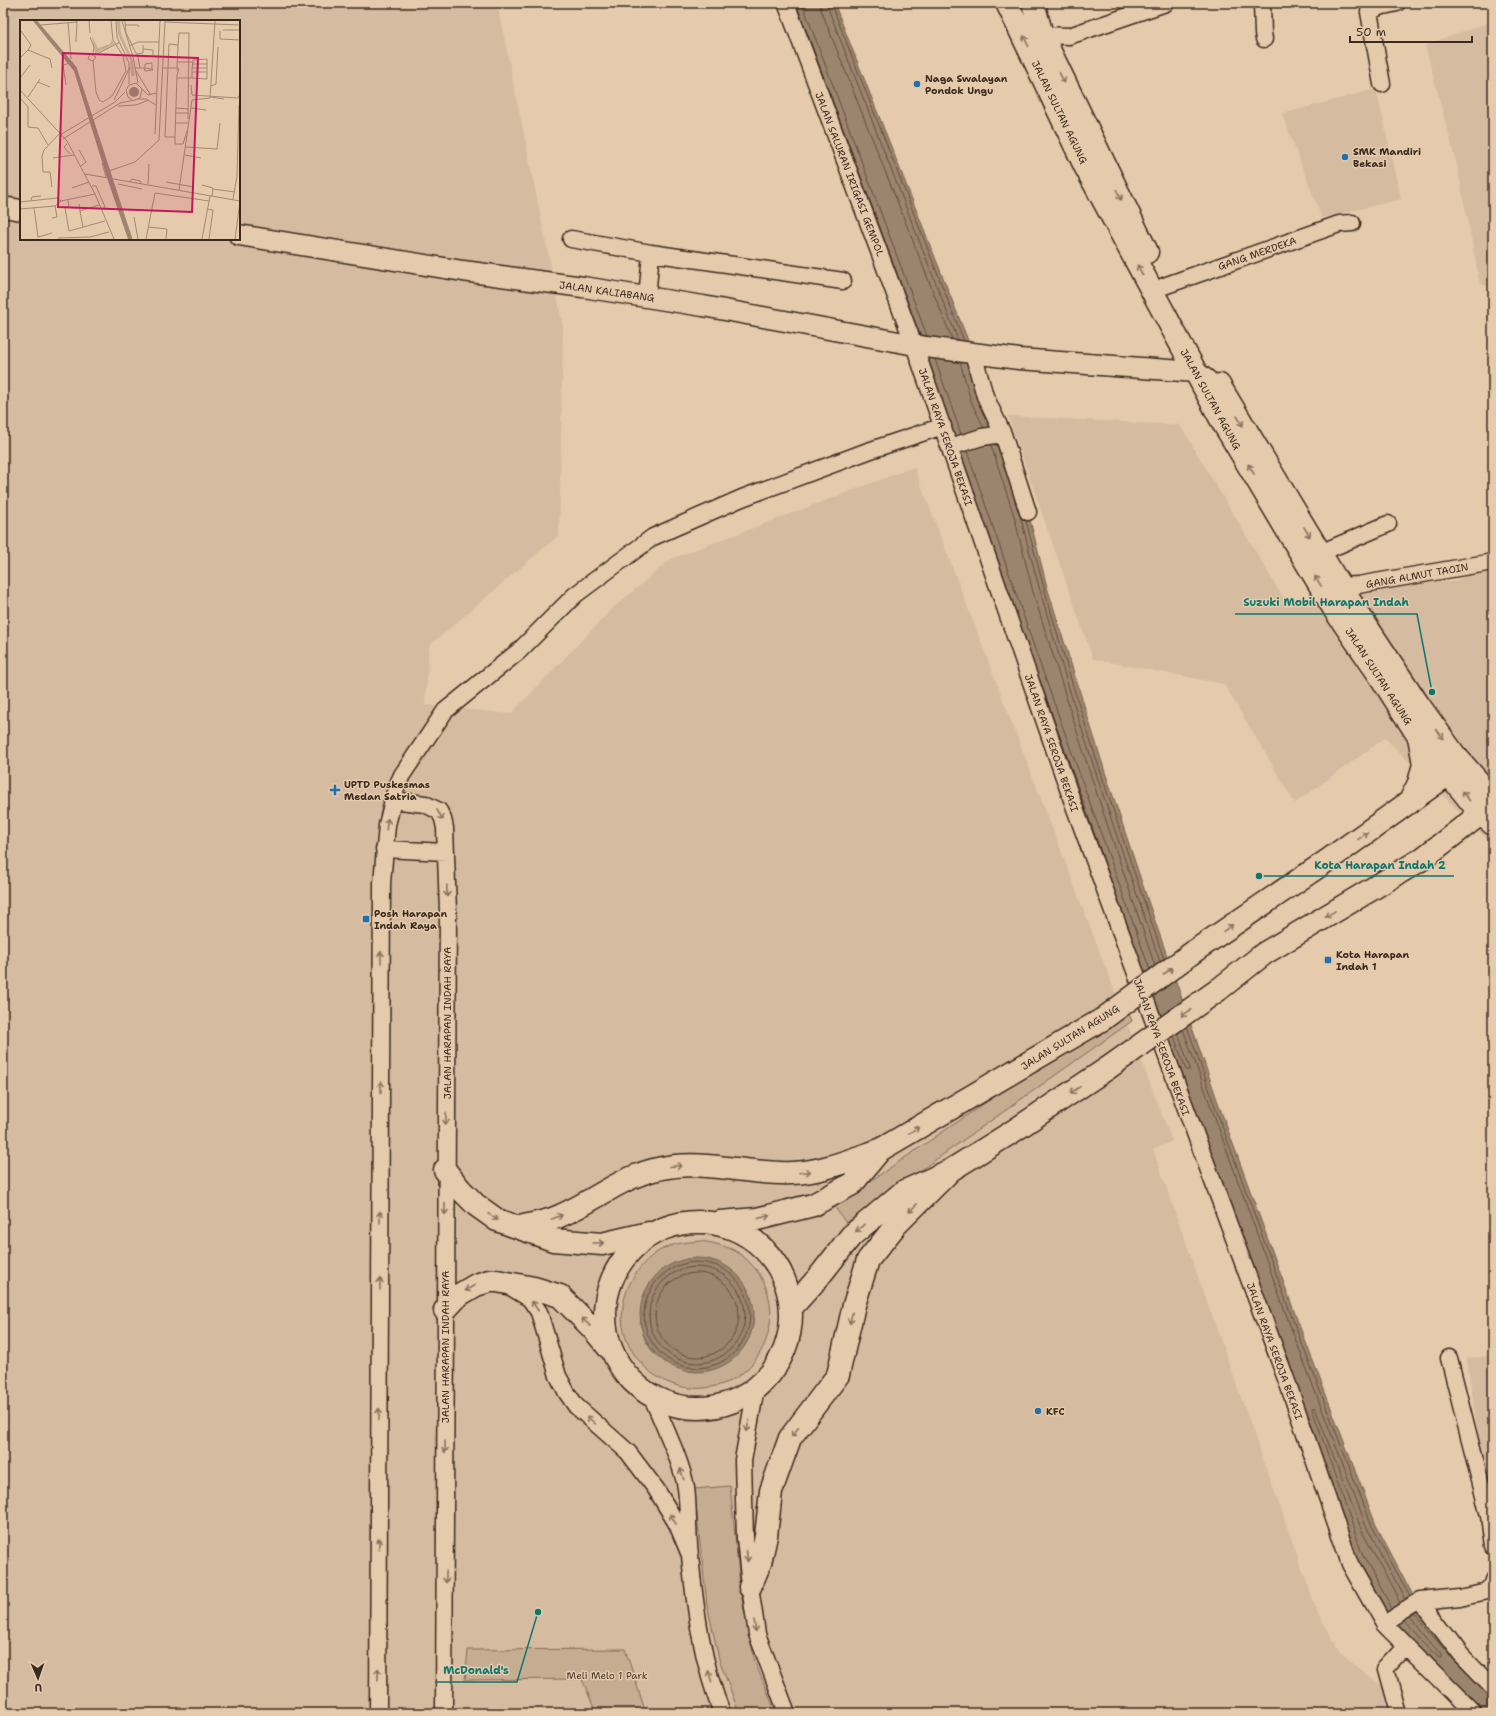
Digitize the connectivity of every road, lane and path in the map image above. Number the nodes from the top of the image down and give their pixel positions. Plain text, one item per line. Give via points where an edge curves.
1 (786, 3) edge
2 (1007, 3) edge
3 (1033, 3) edge
4 (1166, 3) edge
5 (1262, 3) edge
6 (1397, 3) edge
7 (1042, 35) junction
8 (1264, 39) dead end
9 (1382, 84) dead end
10 (3, 207) edge
11 (20, 210) edge
12 (1352, 223) dead end
13 (240, 235) edge
14 (571, 239) dead end
15 (651, 253) junction
16 (843, 281) dead end
17 (1164, 286) junction
18 (647, 298) junction
19 (920, 346) junction
20 (973, 353) junction
21 (1196, 372) junction
22 (1224, 393) junction
23 (943, 426) junction
24 (1003, 434) junction
25 (952, 447) junction
26 (1028, 512) dead end
27 (1388, 524) dead end
28 (1320, 553) junction
29 (1493, 562) edge
30 (1340, 586) junction
31 (1419, 737) junction
32 (1456, 769) junction
33 (392, 800) junction
34 (1409, 804) junction
35 (1490, 810) edge
36 (1493, 835) edge
37 (1442, 844) junction
38 (384, 849) junction
39 (446, 852) junction
40 (880, 1150) junction
41 (446, 1170) junction
42 (951, 1170) junction
43 (711, 1223) junction
44 (520, 1227) junction
45 (659, 1231) junction
46 (497, 1280) junction
47 (791, 1308) junction
48 (445, 1310) junction
49 (611, 1351) junction
50 (1449, 1358) dead end
51 (756, 1388) junction
52 (652, 1396) junction
53 (1493, 1547) edge
54 (690, 1555) junction
55 (1493, 1580) edge
56 (750, 1588) junction
57 (1419, 1602) junction
58 (1389, 1621) junction
59 (1407, 1646) junction
60 (1493, 1688) edge
61 (378, 1713) edge
62 (444, 1713) edge
63 (722, 1713) edge
64 (787, 1713) edge
65 (1398, 1713) edge
66 (1473, 1713) edge

1 - 19 street, JALAN SALURAN IRIGASI GEMPOL
21 -> 2 highway, JALAN SULTAN AGUNG via 1085,166
3 - 7 highway, JALAN SULTAN AGUNG
4 - 7 street via 1069,36
5 - 8 street
6 - 9 street via 1369,12
7 -> 17 highway, JALAN SULTAN AGUNG
10 - 11 main road
12 - 17 street, GANG MERDEKA via 1339,224
13 - 18 main road, JALAN KALIABANG
14 - 15 street
15 - 16 street
15 - 18 street
17 - 22 highway, JALAN SULTAN AGUNG
18 - 19 main road, JALAN KALIABANG
19 - 20 main road, JALAN KALIABANG
19 - 23 street, JALAN RAYA SEROJA BEKASI
20 - 21 main road, JALAN KALIABANG via 1019,359
20 - 24 street via 985,396
21 - 22 main road
31 -> 21 highway, JALAN SULTAN AGUNG via 1336,612 1222,421
22 -> 28 highway, JALAN SULTAN AGUNG
23 - 25 street, JALAN RAYA SEROJA BEKASI
23 - 33 street via 756,492 653,537 575,595 518,651 445,711 402,775
24 - 25 street via 982,437
24 - 26 street
25 - 58 street, JALAN RAYA SEROJA BEKASI via 1074,806 1289,1387 1350,1564
27 - 28 street
28 - 30 highway, JALAN SULTAN AGUNG
29 - 30 street, GANG ALMUT TAOIN
30 -> 32 highway, JALAN SULTAN AGUNG via 1418,704
31 - 32 highway, JALAN SULTAN AGUNG
31 - 34 highway via 1424,764
32 - 34 highway, JALAN SULTAN AGUNG
32 - 35 highway, JALAN SULTAN AGUNG
38 -> 33 street
33 -> 39 street, JALAN HARAPAN INDAH RAYA via 425,804 439,811 445,828
40 -> 34 highway, JALAN SULTAN AGUNG, bridge via 1103,1019 1196,950
35 - 37 highway, JALAN SULTAN AGUNG
36 - 37 highway via 1467,837
37 -> 42 highway, JALAN SULTAN AGUNG, bridge via 1422,859 1265,953 1218,990 1108,1068
38 - 39 street
61 -> 38 street via 381,918
39 -> 41 street, JALAN HARAPAN INDAH RAYA
43 -> 40 highway, JALAN SULTAN AGUNG via 757,1219 813,1205 852,1184
44 -> 40 highway via 554,1218 632,1177 662,1167 700,1164 792,1173 818,1170
41 -> 44 highway via 476,1205 497,1220
41 -> 48 street, JALAN HARAPAN INDAH RAYA
42 -> 47 highway, JALAN SULTAN AGUNG via 902,1192 851,1236
42 -> 56 highway via 896,1225 868,1260 854,1305 838,1375 790,1438 786,1447 771,1491 766,1536 760,1563
43 - 45 highway via 682,1223
43 - 47 highway via 738,1231 765,1250 783,1276
44 -> 45 highway via 554,1240 602,1244
45 - 49 highway via 631,1249 616,1270 606,1295 604,1321
46 -> 48 highway via 464,1291
49 -> 46 highway via 560,1296
54 -> 46 street via 656,1489 628,1452 576,1406 567,1393 558,1376 539,1312 530,1299
47 - 51 highway via 790,1330 784,1352 772,1372
48 -> 62 street, JALAN HARAPAN INDAH RAYA
49 - 52 highway via 628,1377
50 - 53 street via 1490,1516
51 - 52 highway via 732,1402 706,1408 678,1406
51 -> 56 street via 743,1460 745,1538
54 -> 52 street via 686,1487
63 -> 54 street via 703,1650
55 - 57 street via 1487,1591
56 -> 64 street via 757,1634
57 - 58 street
57 - 60 street via 1461,1655
58 - 59 street, JALAN RAYA SEROJA BEKASI
59 - 65 street via 1386,1668
59 - 66 street, JALAN RAYA SEROJA BEKASI

